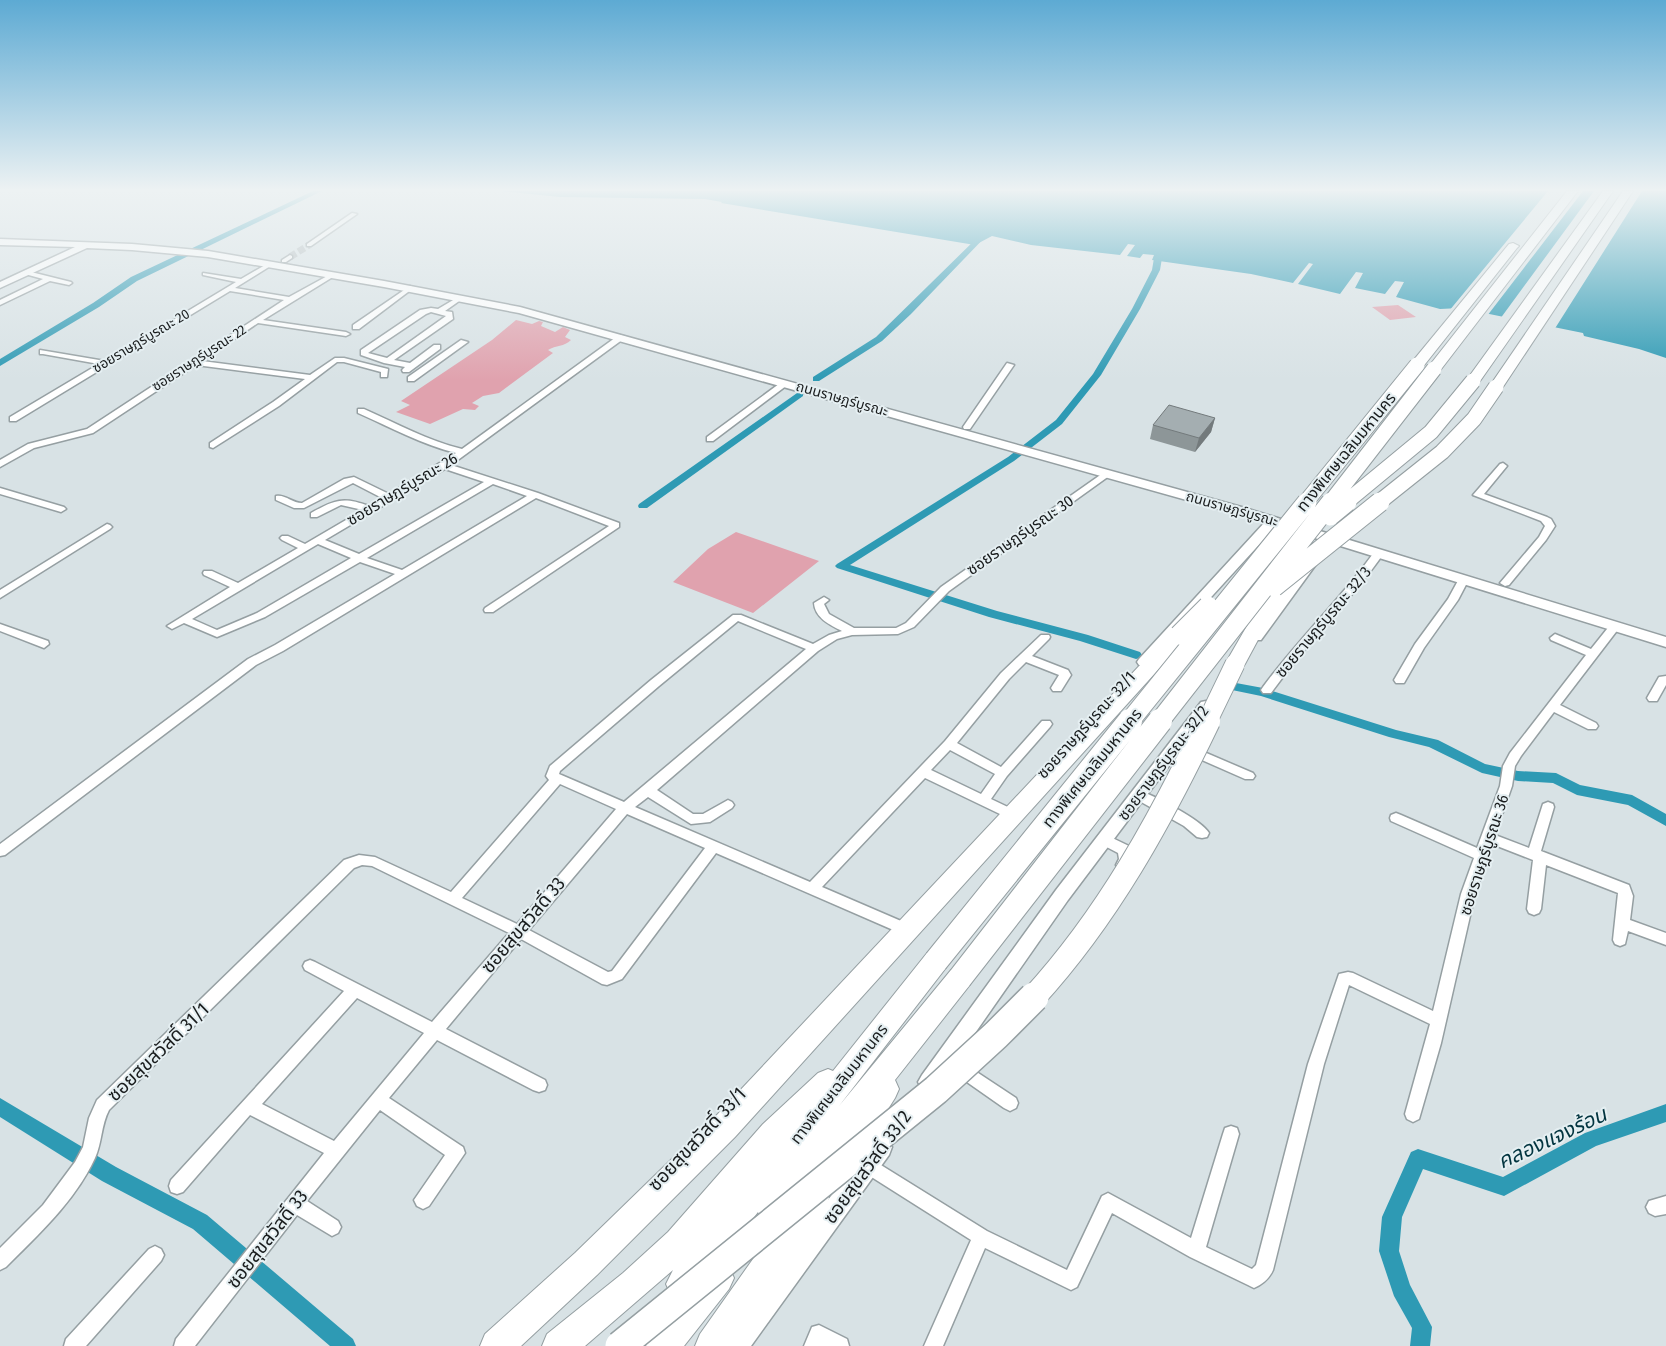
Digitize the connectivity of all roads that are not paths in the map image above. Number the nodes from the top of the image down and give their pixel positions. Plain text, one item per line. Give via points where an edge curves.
1 (67, 254) edge
2 (221, 254) edge
3 (231, 254) edge
4 (1507, 254) edge
5 (1524, 254) edge
6 (1563, 254) edge
7 (1586, 254) edge
8 (269, 264) junction
9 (27, 273) junction
10 (204, 274) dead end
11 (333, 275) junction
12 (50, 278) junction
13 (242, 281) junction
14 (69, 283) dead end
15 (0, 285) edge
16 (410, 288) junction
17 (228, 289) junction
18 (460, 298) junction
19 (290, 299) junction
20 (0, 303) edge
21 (439, 312) junction
22 (256, 321) junction
23 (356, 326) dead end
24 (346, 334) dead end
25 (622, 337) junction
26 (464, 342) dead end
27 (437, 347) dead end
28 (42, 352) dead end
29 (387, 361) junction
30 (194, 362) junction
31 (105, 363) junction
32 (1010, 365) dead end
33 (412, 366) junction
34 (404, 372) dead end
35 (384, 375) dead end
36 (310, 377) junction
37 (411, 378) dead end
38 (786, 383) junction
39 (361, 411) dead end
40 (14, 419) dead end
41 (967, 427) junction
42 (710, 439) dead end
43 (213, 445) dead end
44 (1028, 448) junction
45 (464, 452) junction
46 (0, 464) edge
47 (444, 466) junction
48 (1503, 466) dead end
49 (1106, 474) junction
50 (492, 480) junction
51 (0, 491) edge
52 (535, 495) junction
53 (279, 498) dead end
54 (390, 498) junction
55 (61, 509) dead end
56 (369, 509) junction
57 (314, 515) dead end
58 (1273, 521) junction
59 (107, 527) dead end
60 (285, 538) dead end
61 (1329, 538) junction
62 (317, 540) junction
63 (304, 547) junction
64 (1288, 550) junction
65 (1379, 553) junction
66 (359, 558) junction
67 (208, 573) dead end
68 (404, 574) junction
69 (1290, 574) junction
70 (1464, 579) junction
71 (1505, 583) junction
72 (238, 587) junction
73 (0, 595) edge
74 (935, 598) joint
75 (824, 600) dead end
76 (489, 610) dead end
77 (184, 619) junction
78 (1213, 619) dead end
79 (172, 626) dead end
80 (1615, 626) junction
81 (0, 627) edge
82 (1232, 627) dead end
83 (852, 632) junction
84 (1666, 632) edge
85 (1045, 637) dead end
86 (1555, 638) dead end
87 (1666, 642) edge
88 (44, 644) dead end
89 (814, 648) junction
90 (1594, 654) junction
91 (1024, 657) junction
92 (1400, 680) dead end
93 (1666, 680) edge
94 (1057, 688) dead end
95 (1267, 690) dead end
96 (1653, 698) dead end
97 (1552, 706) junction
98 (1046, 724) dead end
99 (1592, 726) dead end
100 (949, 744) junction
101 (1177, 745) junction
102 (920, 773) junction
103 (1003, 773) junction
104 (1249, 776) dead end
105 (557, 779) junction
106 (648, 790) junction
107 (1138, 795) junction
108 (983, 800) junction
109 (728, 805) dead end
110 (1548, 807) dead end
111 (625, 808) junction
112 (1004, 815) junction
113 (1396, 818) dead end
114 (1202, 833) dead end
115 (1487, 837) junction
116 (1104, 839) junction
117 (714, 846) junction
118 (0, 851) edge
119 (1537, 855) junction
120 (1482, 856) junction
121 (812, 888) junction
122 (1110, 888) dead end
123 (453, 899) junction
124 (1534, 909) dead end
125 (1622, 923) junction
126 (896, 925) junction
127 (518, 931) junction
128 (1666, 939) edge
129 (1620, 940) dead end
130 (310, 966) dead end
131 (996, 987) joint
132 (355, 989) junction
133 (928, 1019) junction
134 (1438, 1021) junction
135 (435, 1031) junction
136 (869, 1046) junction
137 (946, 1058) junction
138 (539, 1085) dead end
139 (257, 1096) junction
140 (378, 1100) junction
141 (1010, 1103) dead end
142 (1413, 1114) dead end
143 (1232, 1134) dead end
144 (336, 1151) junction
145 (868, 1165) junction
146 (177, 1186) dead end
147 (423, 1200) dead end
148 (296, 1204) junction
149 (332, 1227) dead end
150 (981, 1237) junction
151 (1196, 1251) junction
152 (155, 1255) dead end
153 (718, 1258) junction
154 (0, 1261) edge
155 (73, 1346) edge
156 (183, 1346) edge
157 (491, 1346) edge
158 (497, 1346) edge
159 (559, 1346) edge
160 (620, 1346) edge
161 (628, 1346) edge
162 (662, 1346) edge
163 (712, 1346) edge
164 (736, 1346) edge
165 (812, 1346) edge
166 (840, 1346) edge
167 (933, 1346) edge

1 - 9 main road
2 - 8 main road, ถนนราษฎร์บูรณะ
3 - 41 main road, ถนนราษฎร์บูรณะ via 287,259 535,307
4 - 136 highway, ทางพิเศษเฉลิมมหานคร, bridge
5 - 133 highway, ทางพิเศษเฉลิมมหานคร, bridge
6 - 64 highway, bridge via 1441,422
7 - 69 highway, bridge via 1467,428 1430,462
8 - 11 main road, ถนนราษฎร์บูรณะ
8 - 13 street, ซอยราษฎร์บูรณะ 20
9 - 12 street
9 - 15 main road
10 - 13 street
11 - 16 main road, ถนนราษฎร์บูรณะ
11 - 19 street, ซอยราษฎร์บูรณะ 22
12 - 14 street
12 - 20 street
13 - 17 street, ซอยราษฎร์บูรณะ 20
16 - 18 main road, ถนนราษฎร์บูรณะ
16 - 23 street
17 - 19 street
17 - 31 street, ซอยราษฎร์บูรณะ 20
18 - 21 street
18 - 25 main road, ถนนราษฎร์บูรณะ
19 - 22 street, ซอยราษฎร์บูรณะ 22
21 - 29 street via 450,317
21 - 29 street via 423,312 364,352
22 - 24 street
22 - 30 street, ซอยราษฎร์บูรณะ 22
25 - 38 main road, ถนนราษฎร์บูรณะ
25 - 45 street, ซอยราษฎร์บูรณะ 26
26 - 37 street
27 - 33 street
28 - 31 street
29 - 33 street
30 - 36 street
30 - 46 street, ซอยราษฎร์บูรณะ 22 via 90,431 31,446
31 - 40 street, ซอยราษฎร์บูรณะ 20
32 - 41 street
33 - 34 street
35 - 36 street via 386,371 338,360
36 - 43 street via 276,404
38 - 42 street
38 - 44 main road, ถนนราษฎร์บูรณะ
39 - 45 street via 437,446
41 - 44 main road, ถนนราษฎร์บูรณะ
44 - 49 main road, ถนนราษฎร์บูรณะ
44 - 71 main road, ถนนราษฎร์บูรณะ via 1233,500
45 - 47 street, ซอยราษฎร์บูรณะ 26
47 - 50 street
47 - 54 street, ซอยราษฎร์บูรณะ 26
48 - 71 street via 1478,495 1544,519 1550,526
49 - 58 main road, ถนนราษฎร์บูรณะ
49 - 74 street, ซอยราษฎร์บูรณะ 30
50 - 52 street
50 - 66 street
51 - 55 street
52 - 68 street
52 - 76 street via 616,525
53 - 54 street via 298,506 304,505 347,480 354,480
54 - 56 street, ซอยราษฎร์บูรณะ 26
56 - 57 street via 350,501 340,501
56 - 62 street, ซอยราษฎร์บูรณะ 26
58 - 61 main road, ถนนราษฎร์บูรณะ
58 - 112 main road, ซอยราษฎร์บูรณะ 32/1
59 - 73 street
60 - 63 street
61 - 65 main road, ถนนราษฎร์บูรณะ
61 - 101 main road, ซอยราษฎร์บูรณะ 32/2
62 - 63 street, ซอยราษฎร์บูรณะ 26
62 - 66 street
63 - 72 street, ซอยราษฎร์บูรณะ 26
64 - 78 highway, bridge via 1250,581
64 - 158 highway, bridge via 1238,582 1201,612 725,1127 586,1264
65 - 70 main road, ถนนราษฎร์บูรณะ
65 - 95 street, ซอยราษฎร์บูรณะ 32/3 via 1352,590 1282,668
66 - 68 street
66 - 77 street via 261,615 221,633 212,634
67 - 72 street
68 - 118 street via 252,662
69 - 82 highway, bridge via 1255,602
69 - 160 highway, bridge via 1243,648 1134,864 1099,918 1056,973 1006,1026 938,1088
70 - 80 main road, ถนนราษฎร์บูรณะ
70 - 92 street
71 - 84 main road, ถนนราษฎร์บูรณะ
72 - 77 street, ซอยราษฎร์บูรณะ 26
74 - 83 street, ซอยสุขสวัสดิ์ 33 via 904,628
75 - 83 street via 819,603 820,612
77 - 79 street, ซอยราษฎร์บูรณะ 26
80 - 87 main road, ถนนราษฎร์บูรณะ
80 - 90 street, ซอยราษฎร์บูรณะ 36
81 - 88 street
83 - 89 street, ซอยสุขสวัสดิ์ 33 via 833,637
85 - 91 street
86 - 90 street
89 - 105 street via 737,617 554,769 552,776
89 - 106 street, ซอยสุขสวัสดิ์ 33
90 - 97 street, ซอยราษฎร์บูรณะ 36
91 - 94 street via 1064,673
91 - 100 street
93 - 96 street
97 - 99 street
97 - 115 street, ซอยราษฎร์บูรณะ 36 via 1516,753
98 - 103 street
100 - 102 street
100 - 103 street
101 - 104 street
101 - 107 main road, ซอยราษฎร์บูรณะ 32/2
102 - 108 street
102 - 112 street
102 - 121 street
103 - 108 street
105 - 111 street
105 - 123 street
106 - 109 street via 691,819 705,819
106 - 111 street, ซอยสุขสวัสดิ์ 33
107 - 114 street via 1189,822
107 - 116 main road, ซอยราษฎร์บูรณะ 32/2
108 - 112 street
110 - 119 street
111 - 117 street
111 - 127 street, ซอยสุขสวัสดิ์ 33
112 - 126 main road, ซอยราษฎร์บูรณะ 32/1
113 - 120 street
115 - 119 street
115 - 120 street, ซอยราษฎร์บูรณะ 36
116 - 122 street via 1126,854 1126,860
116 - 131 main road, ซอยราษฎร์บูรณะ 32/2
117 - 121 street
117 - 127 street via 612,979
119 - 124 street
119 - 125 street via 1624,889
120 - 134 street, ซอยราษฎร์บูรณะ 36 via 1468,894
121 - 126 street
123 - 127 street
123 - 154 street, ซอยสุขสวัสดิ์ 31/1 via 370,860 356,860 349,864 103,1105 94,1123 89,1153 72,1180 47,1212
125 - 128 street
125 - 129 street
126 - 157 main road, ซอยสุขสวัสดิ์ 33/1 via 563,1284 532,1314
127 - 135 street, ซอยสุขสวัสดิ์ 33
130 - 132 street
131 - 137 main road, ซอยสุขสวัสดิ์ 33/2
132 - 135 street
132 - 139 street
133 - 153 highway, ทางพิเศษเฉลิมมหานคร
133 - 163 highway via 829,1176
134 - 142 street, ซอยราษฎร์บูรณะ 36
134 - 151 street via 1358,982 1344,979 1316,1064 1264,1270 1254,1279
135 - 138 street
135 - 140 street, ซอยสุขสวัสดิ์ 33
136 - 153 highway, ทางพิเศษเฉลิมมหานคร
136 - 159 highway via 773,1134 679,1243
137 - 141 street
137 - 145 main road, ซอยสุขสวัสดิ์ 33/2
139 - 144 street via 252,1104 255,1109
139 - 146 street
140 - 144 street, ซอยสุขสวัสดิ์ 33
140 - 147 street via 457,1153
143 - 151 street
144 - 148 street, ซอยสุขสวัสดิ์ 33
145 - 150 street
145 - 164 main road, ซอยสุขสวัสดิ์ 33/2
148 - 149 street
148 - 156 street, ซอยสุขสวัสดิ์ 33
150 - 151 street via 1071,1281 1108,1202
150 - 167 street
152 - 155 street
153 - 161 highway, ทางพิเศษเฉลิมมหานคร, bridge
153 - 162 highway, ทางพิเศษเฉลิมมหานคร
165 - 166 street via 819,1334

